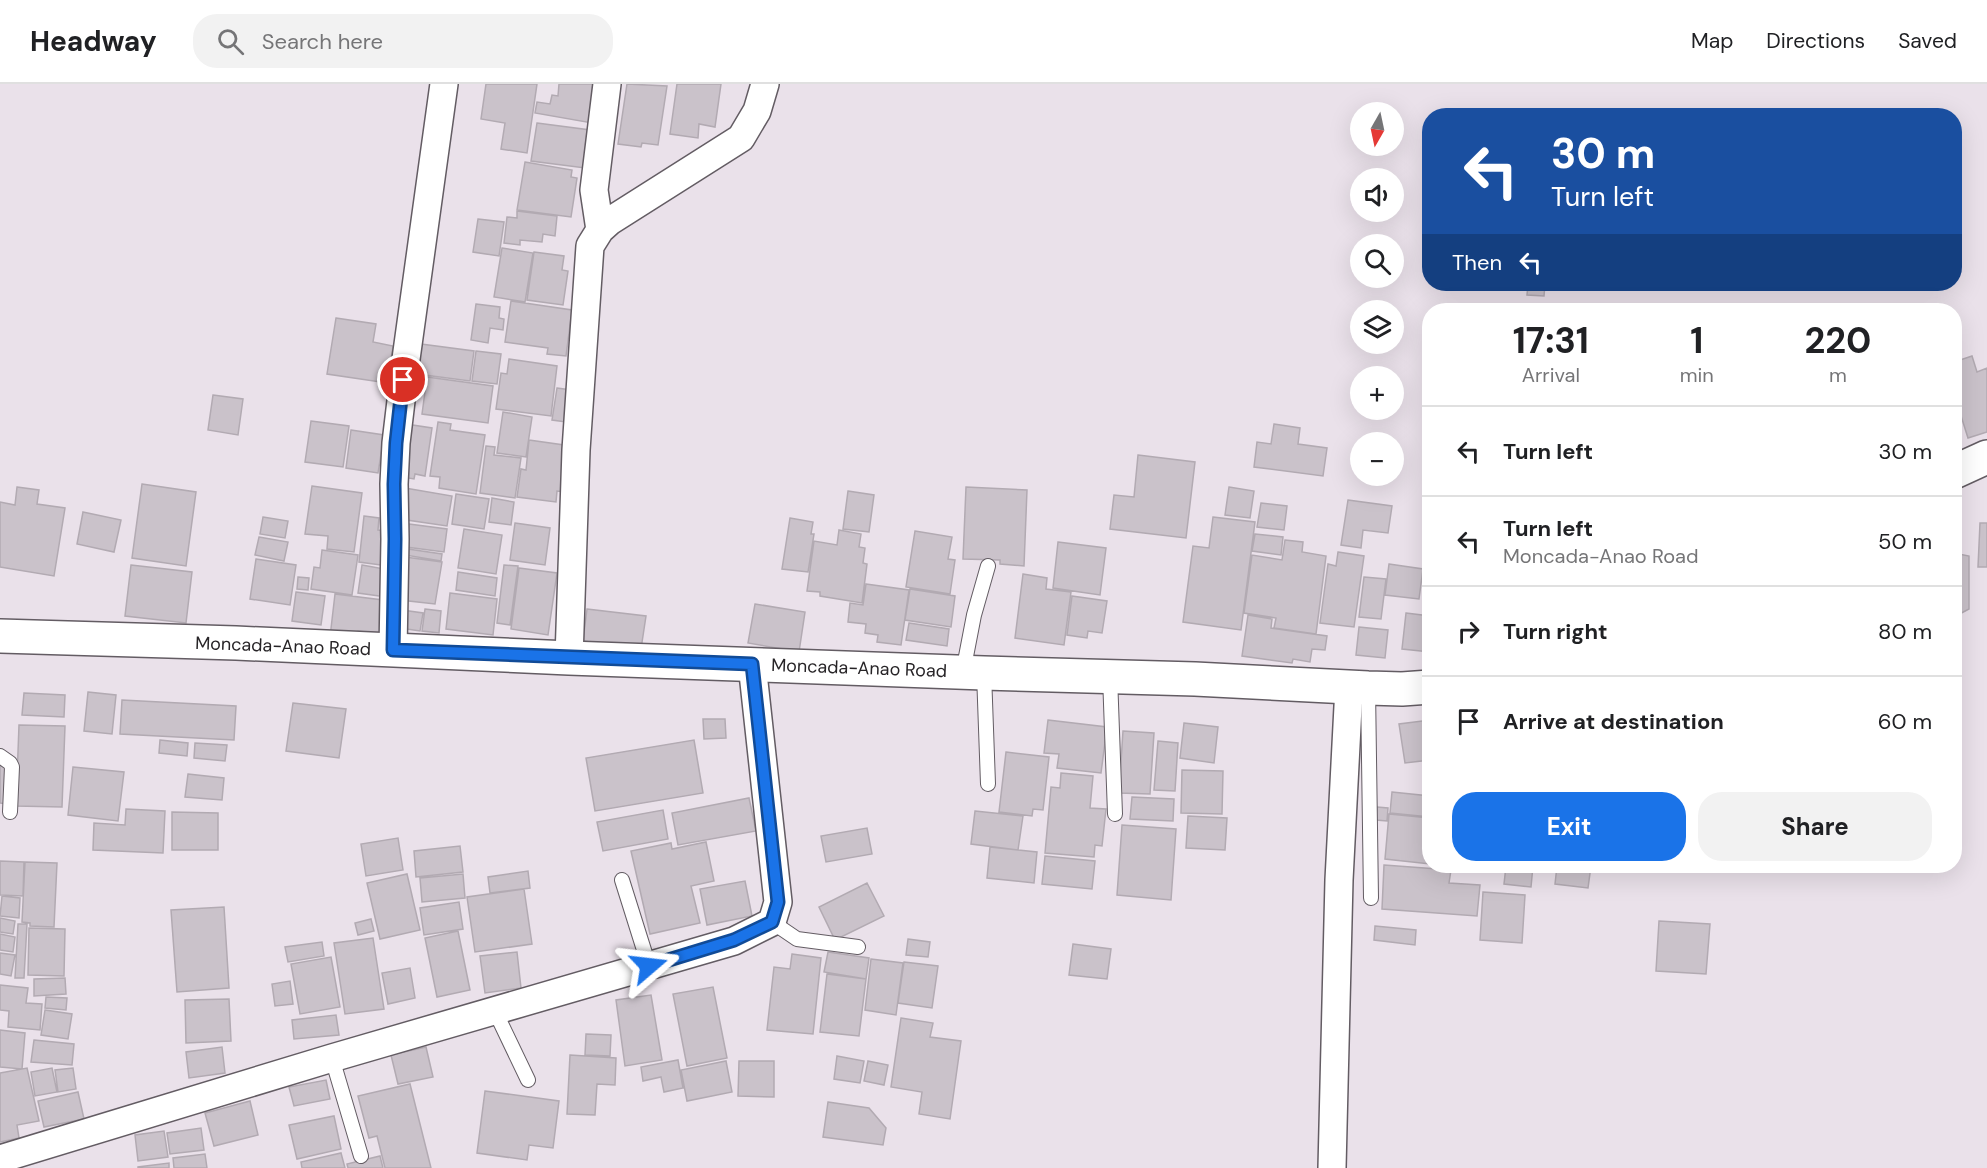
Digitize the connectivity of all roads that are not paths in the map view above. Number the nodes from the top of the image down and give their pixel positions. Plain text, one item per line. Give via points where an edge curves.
1 (444, 84) edge
2 (607, 84) edge
3 (765, 84) edge
4 (600, 230) junction
5 (1987, 457) edge
6 (1962, 468) edge
7 (988, 566) dead end
8 (0, 636) edge
9 (393, 650) junction
10 (569, 658) junction
11 (752, 664) junction
12 (973, 673) junction
13 (1110, 676) junction
14 (1358, 688) junction
15 (1422, 688) edge
16 (0, 756) edge
17 (988, 784) dead end
18 (10, 812) dead end
19 (1115, 814) dead end
20 (622, 880) dead end
21 (1371, 898) dead end
22 (772, 922) junction
23 (858, 947) dead end
24 (649, 966) junction
25 (495, 1011) junction
26 (332, 1058) junction
27 (528, 1080) dead end
28 (361, 1156) dead end
29 (0, 1159) edge
30 (1332, 1168) edge

1 - 9 street via 396,443
2 - 4 street via 594,190
3 - 4 street via 758,111 741,138
4 - 10 street via 590,246 576,450
5 - 6 main road
7 - 12 lane via 974,615
8 - 9 main road, Moncada-Anao Road
9 - 10 main road, Moncada-Anao Road
10 - 11 main road, Moncada-Anao Road
11 - 12 main road, Moncada-Anao Road
11 - 22 street via 778,902
12 - 13 main road, Moncada-Anao Road
12 - 17 lane
13 - 14 main road, Moncada-Anao Road
13 - 19 lane
14 - 15 main road, Moncada-Anao Road
14 - 21 lane
14 - 30 street via 1339,880
16 - 18 lane via 12,767
20 - 24 lane
22 - 23 lane via 797,939
22 - 24 street via 734,940
24 - 25 street
25 - 26 street
25 - 27 lane
26 - 28 lane
26 - 29 street

